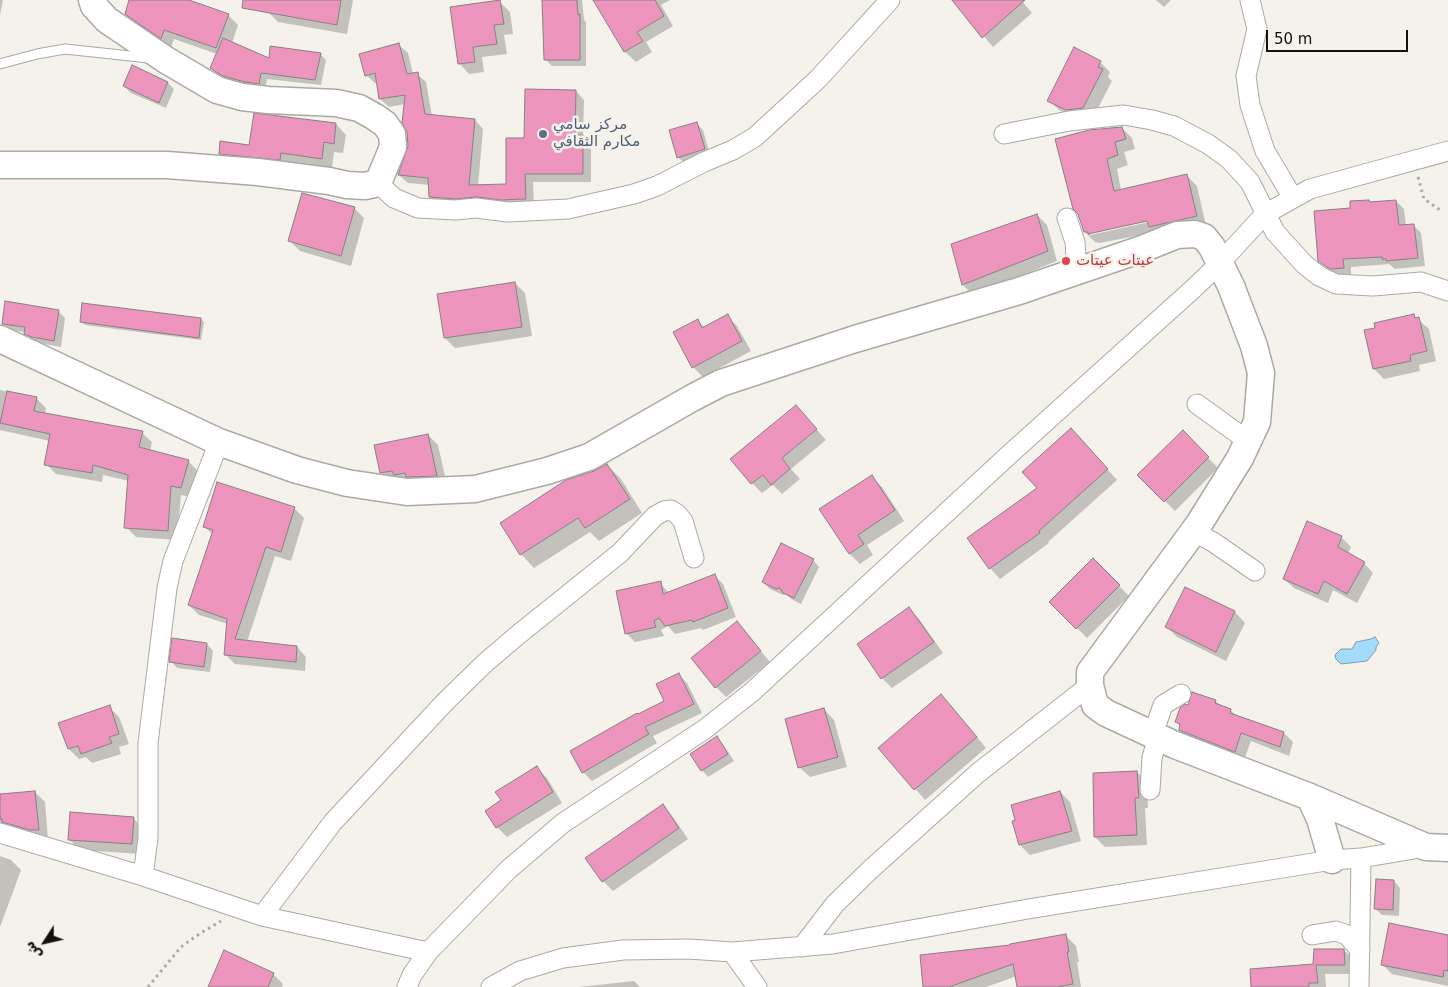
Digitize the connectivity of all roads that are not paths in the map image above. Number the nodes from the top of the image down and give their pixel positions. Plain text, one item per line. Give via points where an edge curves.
1 (92, 0) edge
2 (890, 0) edge
3 (1250, 0) edge
4 (166, 60) junction
5 (0, 64) edge
6 (1004, 134) dead end
7 (1448, 151) edge
8 (0, 165) edge
9 (378, 183) junction
10 (1293, 198) junction
11 (1265, 214) junction
12 (1067, 218) dead end
13 (1219, 264) junction
14 (1077, 271) junction
15 (1448, 291) edge
16 (0, 339) edge
17 (1197, 404) dead end
18 (1248, 441) junction
19 (219, 442) junction
20 (1193, 531) junction
21 (694, 558) dead end
22 (1255, 572) dead end
23 (1090, 685) junction
24 (1181, 694) dead end
25 (1156, 735) junction
26 (1150, 790) dead end
27 (1310, 797) junction
28 (0, 833) edge
29 (1437, 847) edge
30 (1361, 858) junction
31 (1332, 860) junction
32 (143, 876) junction
33 (262, 916) junction
34 (1312, 934) dead end
35 (802, 947) junction
36 (1360, 950) junction
37 (428, 952) junction
38 (732, 952) junction
39 (407, 987) edge
40 (491, 987) edge
41 (757, 987) edge
42 (1359, 987) edge

1 - 4 main road via 107,20
2 - 9 street via 818,79 754,137 657,186 568,209 508,212 476,208 418,208 394,198
3 - 10 street via 1258,28 1246,76 1250,105 1265,152
4 - 5 lane via 65,49
4 - 9 main road via 217,90 242,97 336,103 359,108 375,117 392,134 393,147
6 - 11 street via 1069,121 1124,115 1174,126 1229,159 1250,182
7 - 10 street via 1310,189
8 - 9 main road via 167,165 258,172 347,185
10 - 11 street
11 - 13 street
11 - 15 street via 1275,232 1304,264 1336,284 1373,286 1421,282
12 - 14 street via 1075,242
13 - 14 main road via 1204,237 1185,233
13 - 18 main road via 1243,314 1261,373 1257,422
13 - 37 street via 752,692 705,729 563,823 509,869
14 - 19 main road via 721,383 589,457 475,489 407,492 347,483 297,470
16 - 19 main road
17 - 18 street
18 - 20 main road
19 - 32 street via 173,560 167,588 148,743 148,838
20 - 22 street
20 - 23 main road via 1093,667
21 - 33 street via 683,521 677,514 671,510 655,516 620,553 519,634 446,701 333,822
23 - 25 main road via 1095,704 1106,713
23 - 35 street via 978,773 871,869 835,904
24 - 25 street via 1163,705
25 - 26 street
25 - 27 main road
27 - 29 main road
27 - 31 main road
28 - 32 street
29 - 30 street
30 - 31 street
30 - 36 street
31 - 35 street
32 - 33 street
33 - 37 street
34 - 36 street via 1336,931 1347,935
35 - 38 street
36 - 42 street
37 - 39 street
38 - 40 street via 623,950 563,958 520,971
38 - 41 street

